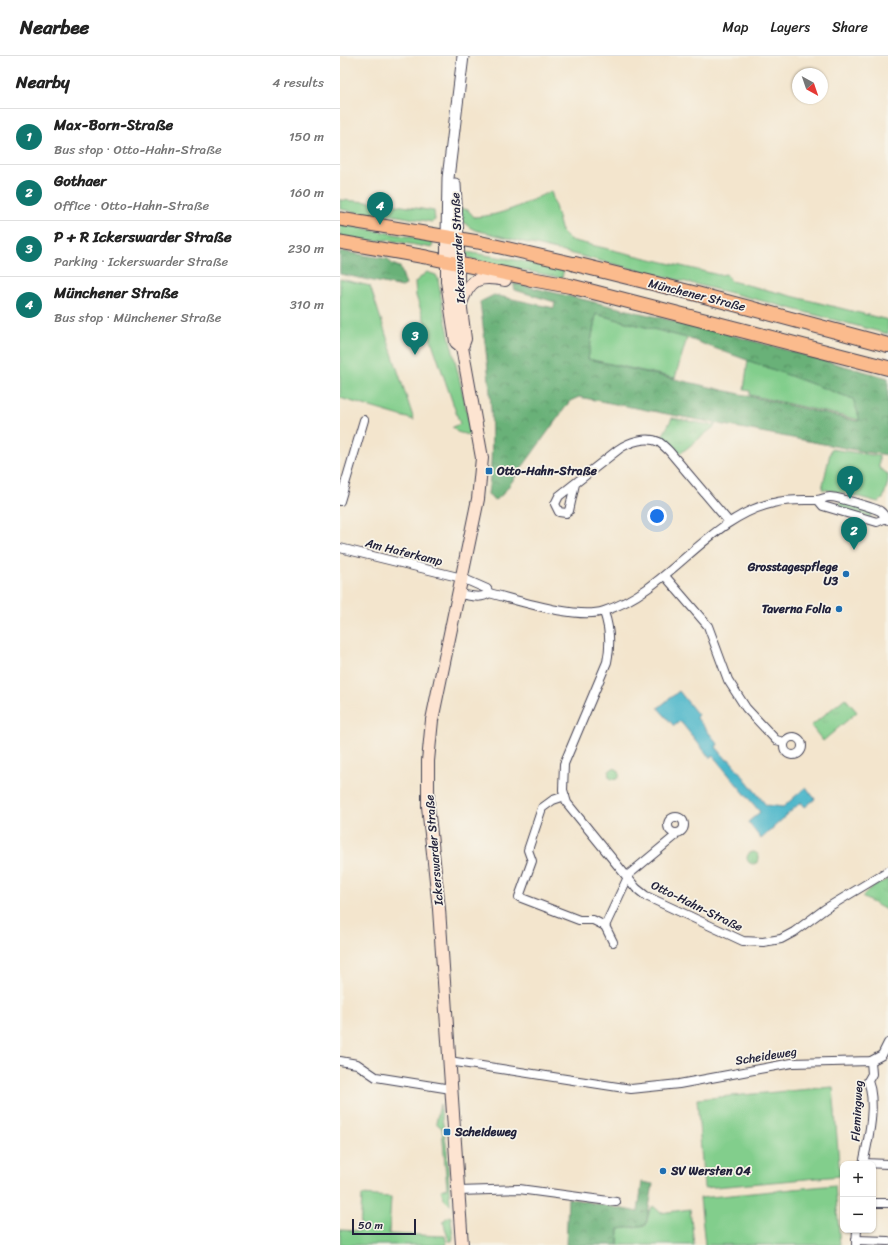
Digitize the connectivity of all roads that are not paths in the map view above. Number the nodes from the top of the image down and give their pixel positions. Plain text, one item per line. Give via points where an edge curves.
1 (463, 56) edge
2 (340, 219) edge
3 (452, 238) junction
4 (340, 242) edge
5 (452, 262) junction
6 (575, 264) joint
7 (531, 279) junction
8 (460, 304) junction
9 (888, 345) edge
10 (462, 347) junction
11 (888, 368) edge
12 (364, 420) dead end
13 (575, 484) dead end
14 (818, 500) junction
15 (340, 501) edge
16 (887, 517) edge
17 (729, 522) junction
18 (340, 548) edge
19 (665, 576) junction
20 (462, 578) junction
21 (489, 593) junction
22 (458, 594) junction
23 (604, 612) junction
24 (784, 742) dead end
25 (565, 796) junction
26 (674, 833) dead end
27 (888, 871) edge
28 (627, 877) junction
29 (605, 926) junction
30 (613, 942) dead end
31 (888, 1043) edge
32 (340, 1061) edge
33 (449, 1061) junction
34 (871, 1061) junction
35 (451, 1088) junction
36 (864, 1161) edge
37 (876, 1164) edge
38 (888, 1164) edge
39 (458, 1191) junction
40 (616, 1202) dead end
41 (876, 1203) edge
42 (888, 1203) edge
43 (888, 1241) edge
44 (856, 1243) edge
45 (462, 1245) edge

1 - 3 street, Ickerswarder Straße via 448,178
2 - 3 main road, Münchener Straße
3 - 5 main road, Ickerswarder Straße
3 - 6 main road, Münchener Straße
4 - 5 main road, Münchener Straße
5 - 7 main road, Münchener Straße
5 - 8 main road, Ickerswarder Straße
5 - 10 main road, Ickerswarder Straße via 447,281 456,342
6 - 9 highway, Münchener Straße
7 - 8 main road via 518,281 480,278 469,286
7 - 11 highway, Münchener Straße via 578,288
8 - 10 main road, Ickerswarder Straße via 465,340
10 - 20 main road, Ickerswarder Straße via 482,464 478,499
12 - 15 street
13 - 17 street via 628,442 658,442 669,450
14 - 16 street via 831,497 880,511
14 - 16 street via 823,506 877,522
14 - 17 street via 773,503
17 - 19 street
18 - 20 street, Am Haferkamp
19 - 23 street via 631,599
19 - 24 street via 708,626 733,690 776,740
20 - 21 street via 487,589
20 - 22 main road, Ickerswarder Straße
21 - 22 street via 485,596
21 - 23 street via 558,610
22 - 33 main road, Ickerswarder Straße via 432,720 428,761 428,806 439,909
23 - 25 street, Otto-Hahn-Straße via 610,634 607,662 564,764 562,777
25 - 28 street, Otto-Hahn-Straße via 567,803
25 - 29 street via 553,800 542,808 528,850 532,861 519,897 579,920 593,920
26 - 28 street via 674,837
27 - 28 street, Otto-Hahn-Straße via 825,908 794,932 781,939 763,942 743,941 646,896
28 - 29 street
29 - 30 street
31 - 34 street via 882,1055
32 - 35 street via 357,1064 376,1077
33 - 34 street, Scheideweg via 631,1089 680,1084 792,1063
33 - 35 main road, Ickerswarder Straße
34 - 36 street, Flemingweg via 872,1074 868,1081 871,1089 870,1135
35 - 39 main road, Ickerswarder Straße
37 - 38 street, Flemingweg
39 - 40 street via 519,1189
39 - 45 main road, Ickerswarder Straße
41 - 42 street
43 - 44 street

